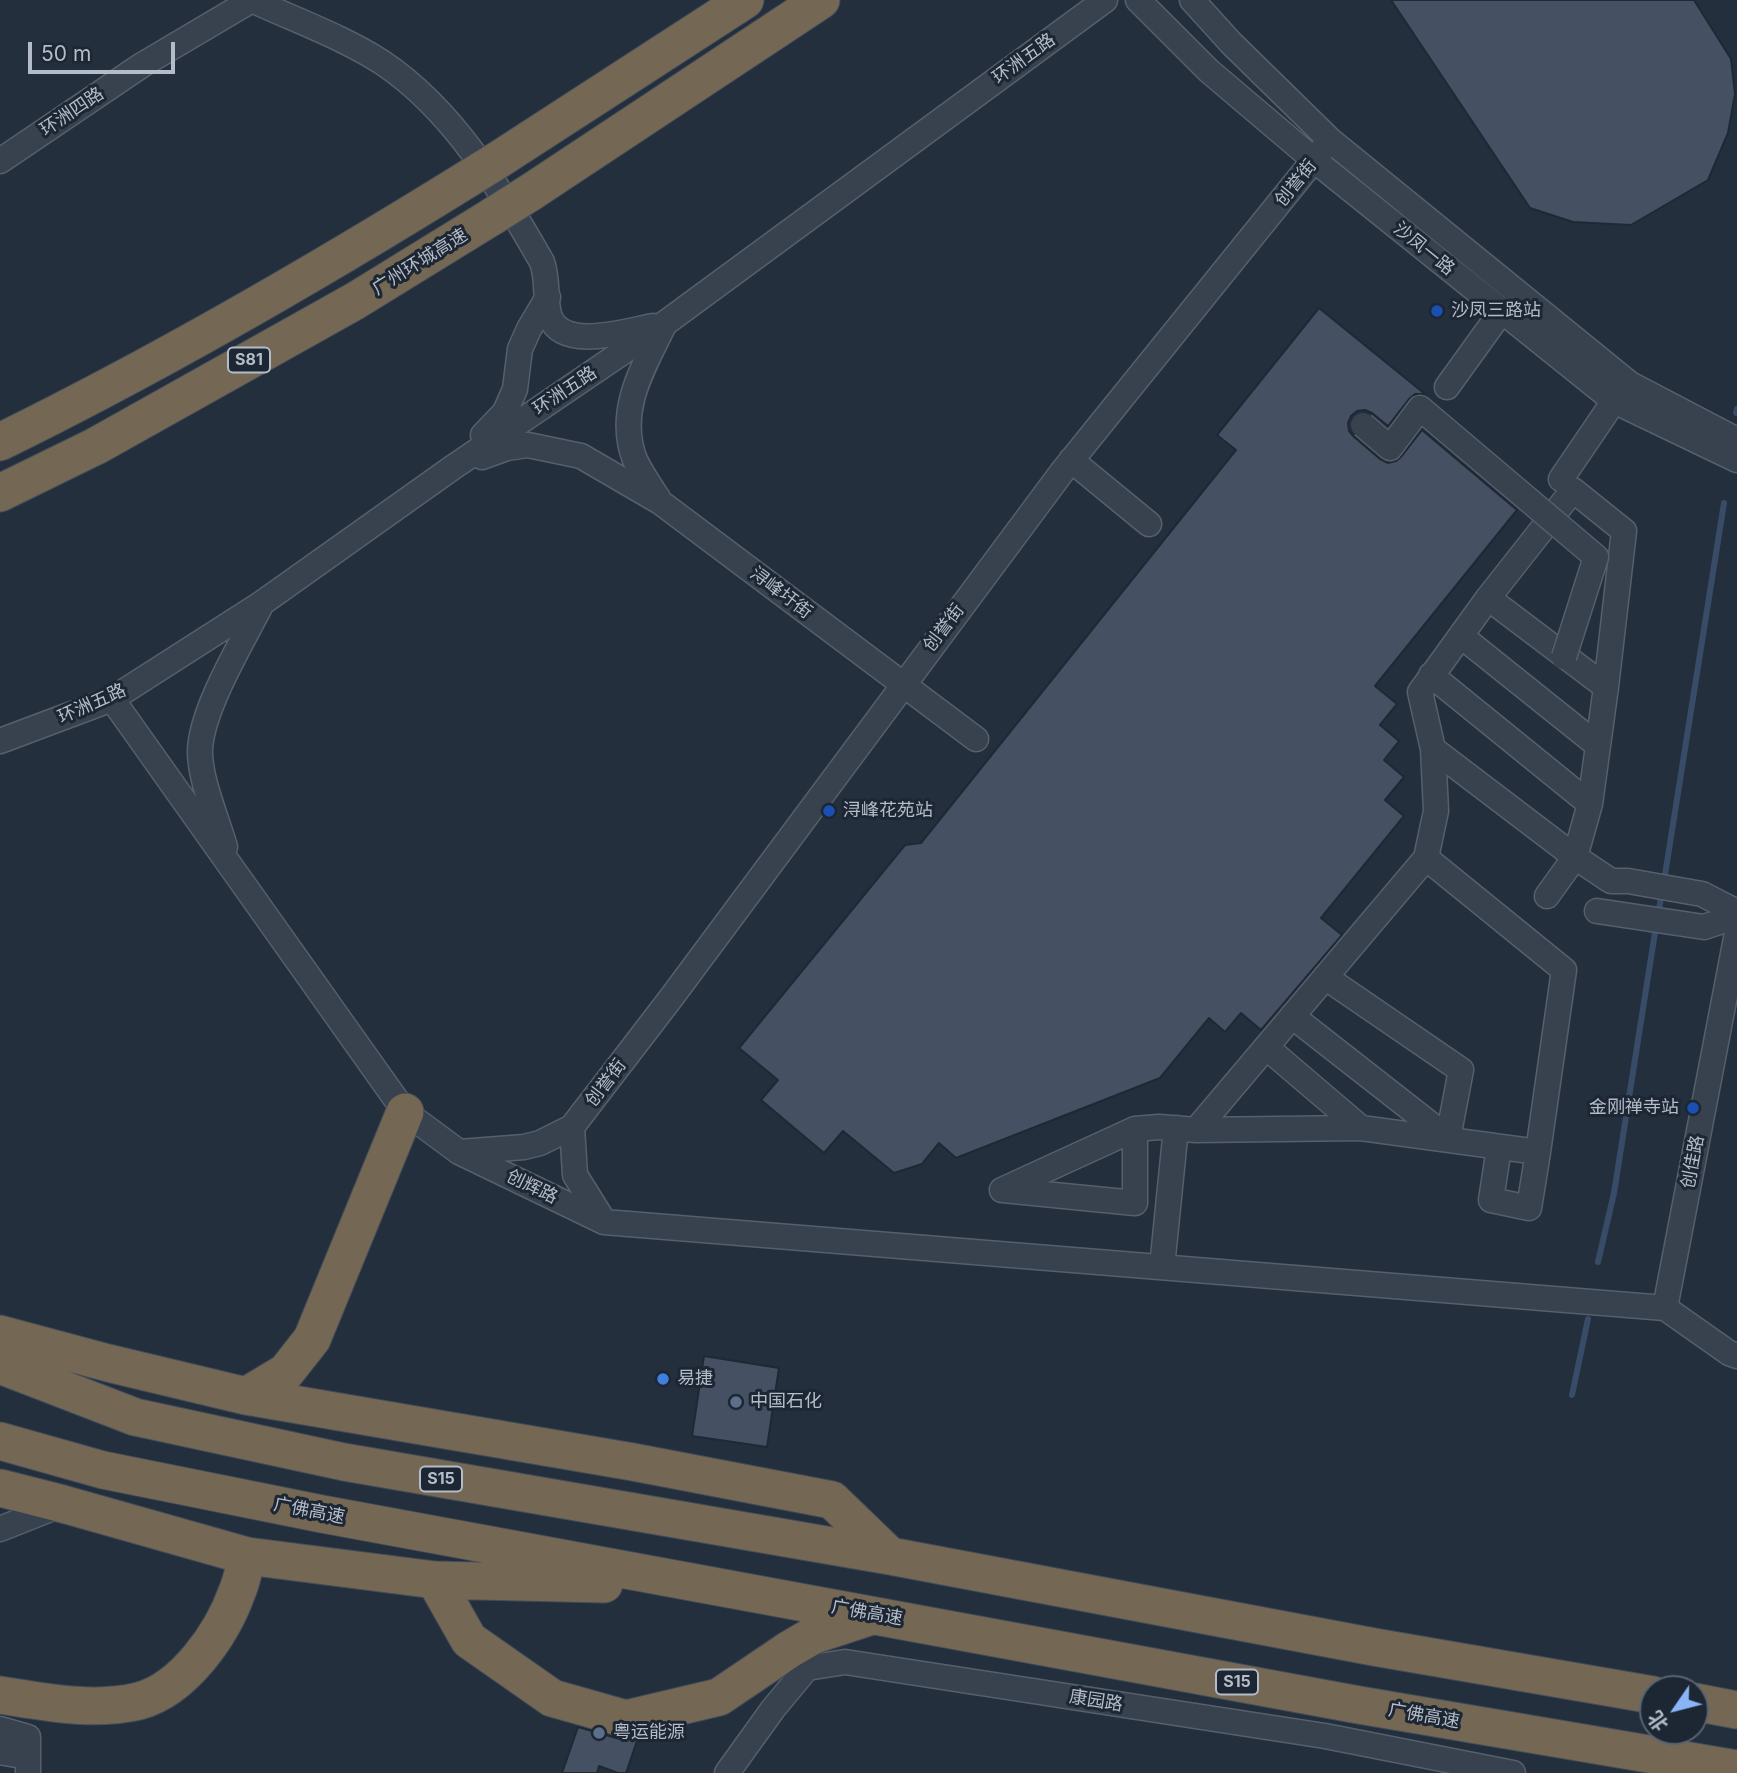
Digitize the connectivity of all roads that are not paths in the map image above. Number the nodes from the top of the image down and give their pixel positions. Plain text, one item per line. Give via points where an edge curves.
1 (252, 0) edge
2 (745, 0) edge
3 (821, 0) edge
4 (1104, 0) edge
5 (1138, 0) edge
6 (1192, 0) edge
7 (1330, 140) junction
8 (1314, 160) junction
9 (0, 161) edge
10 (548, 297) junction
11 (1501, 312) junction
12 (664, 324) junction
13 (1447, 387) dead end
14 (187, 395) junction
15 (1614, 401) junction
16 (1363, 425) dead end
17 (1737, 440) edge
18 (0, 442) edge
19 (1071, 460) junction
20 (1737, 460) edge
21 (452, 468) junction
22 (1561, 479) dead end
23 (0, 493) edge
24 (0, 501) edge
25 (660, 502) junction
26 (1149, 524) dead end
27 (1489, 598) junction
28 (262, 603) junction
29 (1461, 636) junction
30 (1564, 656) junction
31 (1431, 675) junction
32 (903, 683) junction
33 (1606, 687) junction
34 (112, 699) junction
35 (976, 739) dead end
36 (0, 741) edge
37 (1597, 744) junction
38 (1433, 749) junction
39 (1590, 804) junction
40 (1426, 858) junction
41 (1575, 858) junction
42 (229, 864) junction
43 (1547, 896) dead end
44 (1597, 911) dead end
45 (1737, 914) edge
46 (1737, 933) edge
47 (1325, 977) junction
48 (1292, 1016) junction
49 (1266, 1047) junction
50 (405, 1112) junction
51 (572, 1127) junction
52 (1361, 1128) junction
53 (1135, 1129) junction
54 (1186, 1129) junction
55 (1448, 1138) junction
56 (1499, 1148) junction
57 (459, 1152) junction
58 (1538, 1152) junction
59 (604, 1222) junction
60 (1162, 1267) junction
61 (1665, 1307) junction
62 (0, 1334) edge
63 (1737, 1356) edge
64 (0, 1365) edge
65 (246, 1396) junction
66 (0, 1441) edge
67 (0, 1488) edge
68 (64, 1504) junction
69 (0, 1529) edge
70 (247, 1556) junction
71 (890, 1556) junction
72 (435, 1580) junction
73 (711, 1586) junction
74 (877, 1615) junction
75 (1639, 1693) edge
76 (0, 1695) edge
77 (1709, 1705) edge
78 (1737, 1710) edge
79 (0, 1729) edge
80 (0, 1752) edge
81 (28, 1756) edge
82 (1737, 1769) edge
83 (727, 1773) edge
84 (1513, 1773) edge

1 - 9 street, 环洲四路 via 142,65
1 - 10 street via 380,62 432,103 463,136 533,247 547,275
2 - 18 highway, S81 via 484,169 257,306
3 - 14 highway, 广州环城高速 / S81, bridge via 493,216 355,301
4 - 12 street, 环洲五路
5 - 8 street, 沙凤一路 via 1209,71
6 - 7 street, 沙凤一路
7 - 8 street, 创誉街
7 - 17 street, 沙凤一路 via 1630,384
8 - 11 street, 沙凤一路
8 - 19 street, 创誉街
10 - 12 street via 556,326 574,336
10 - 21 street via 520,349 515,389 505,412
11 - 13 street
11 - 15 street, 沙凤一路
12 - 21 street, 环洲五路
12 - 25 street via 629,407 636,462
14 - 23 highway, 广州环城高速 / S81
14 - 24 highway
15 - 20 street, 沙凤一路
15 - 22 street
16 - 30 street, bridge via 1390,448 1420,408 1596,557
19 - 26 street
19 - 32 street, 创誉街
21 - 25 street, 浔峰圩街 via 528,445 581,456
21 - 28 street, 环洲五路
25 - 32 street, 浔峰圩街
27 - 29 street
27 - 30 street
27 - 33 street via 1573,490 1623,531
28 - 34 street, 环洲五路
28 - 42 street via 216,696 200,751
29 - 31 street
29 - 37 street
30 - 33 street
31 - 38 street via 1420,692
31 - 39 street
32 - 35 street, 浔峰圩街
32 - 51 street, 创誉街
33 - 37 street
34 - 36 street, 环洲五路
34 - 42 street, 创辉路
37 - 39 street
38 - 40 street via 1436,811
38 - 41 street
39 - 41 street
40 - 47 street
40 - 58 street via 1564,970
41 - 43 street
41 - 45 street via 1611,881 1702,894
42 - 50 street, 创辉路
44 - 45 street via 1704,928
46 - 61 street, 创佳路
47 - 48 street
47 - 55 street via 1461,1070
48 - 49 street
48 - 55 street
49 - 52 street
49 - 54 street
50 - 57 street, 创辉路
50 - 65 highway via 312,1339 286,1372
51 - 57 street via 524,1147
51 - 59 street via 575,1175
52 - 54 street
52 - 55 street
53 - 53 street via 1135,1203 1002,1190 1123,1135
53 - 54 street
54 - 60 street
55 - 56 street
56 - 58 street
56 - 58 street via 1491,1200 1529,1208
57 - 59 street, 创辉路
59 - 60 street
60 - 61 street
61 - 63 street
62 - 65 highway
64 - 71 highway, S15 via 135,1416 331,1459
65 - 71 highway via 832,1500
66 - 73 highway, 广佛高速 / S15 via 145,1478
67 - 68 highway
68 - 69 street
68 - 70 highway
70 - 72 highway
70 - 76 highway via 225,1622 201,1656 156,1693 141,1700 102,1705
71 - 75 highway, S15
72 - 73 highway
72 - 74 highway via 469,1640 552,1698 626,1719 719,1697 814,1635
73 - 74 highway, 广佛高速 / S15
74 - 82 highway, 广佛高速 / S15 via 1359,1705
77 - 78 highway
79 - 81 street
80 - 81 street
83 - 84 street, 康园路 via 807,1668 845,1662 1325,1736

